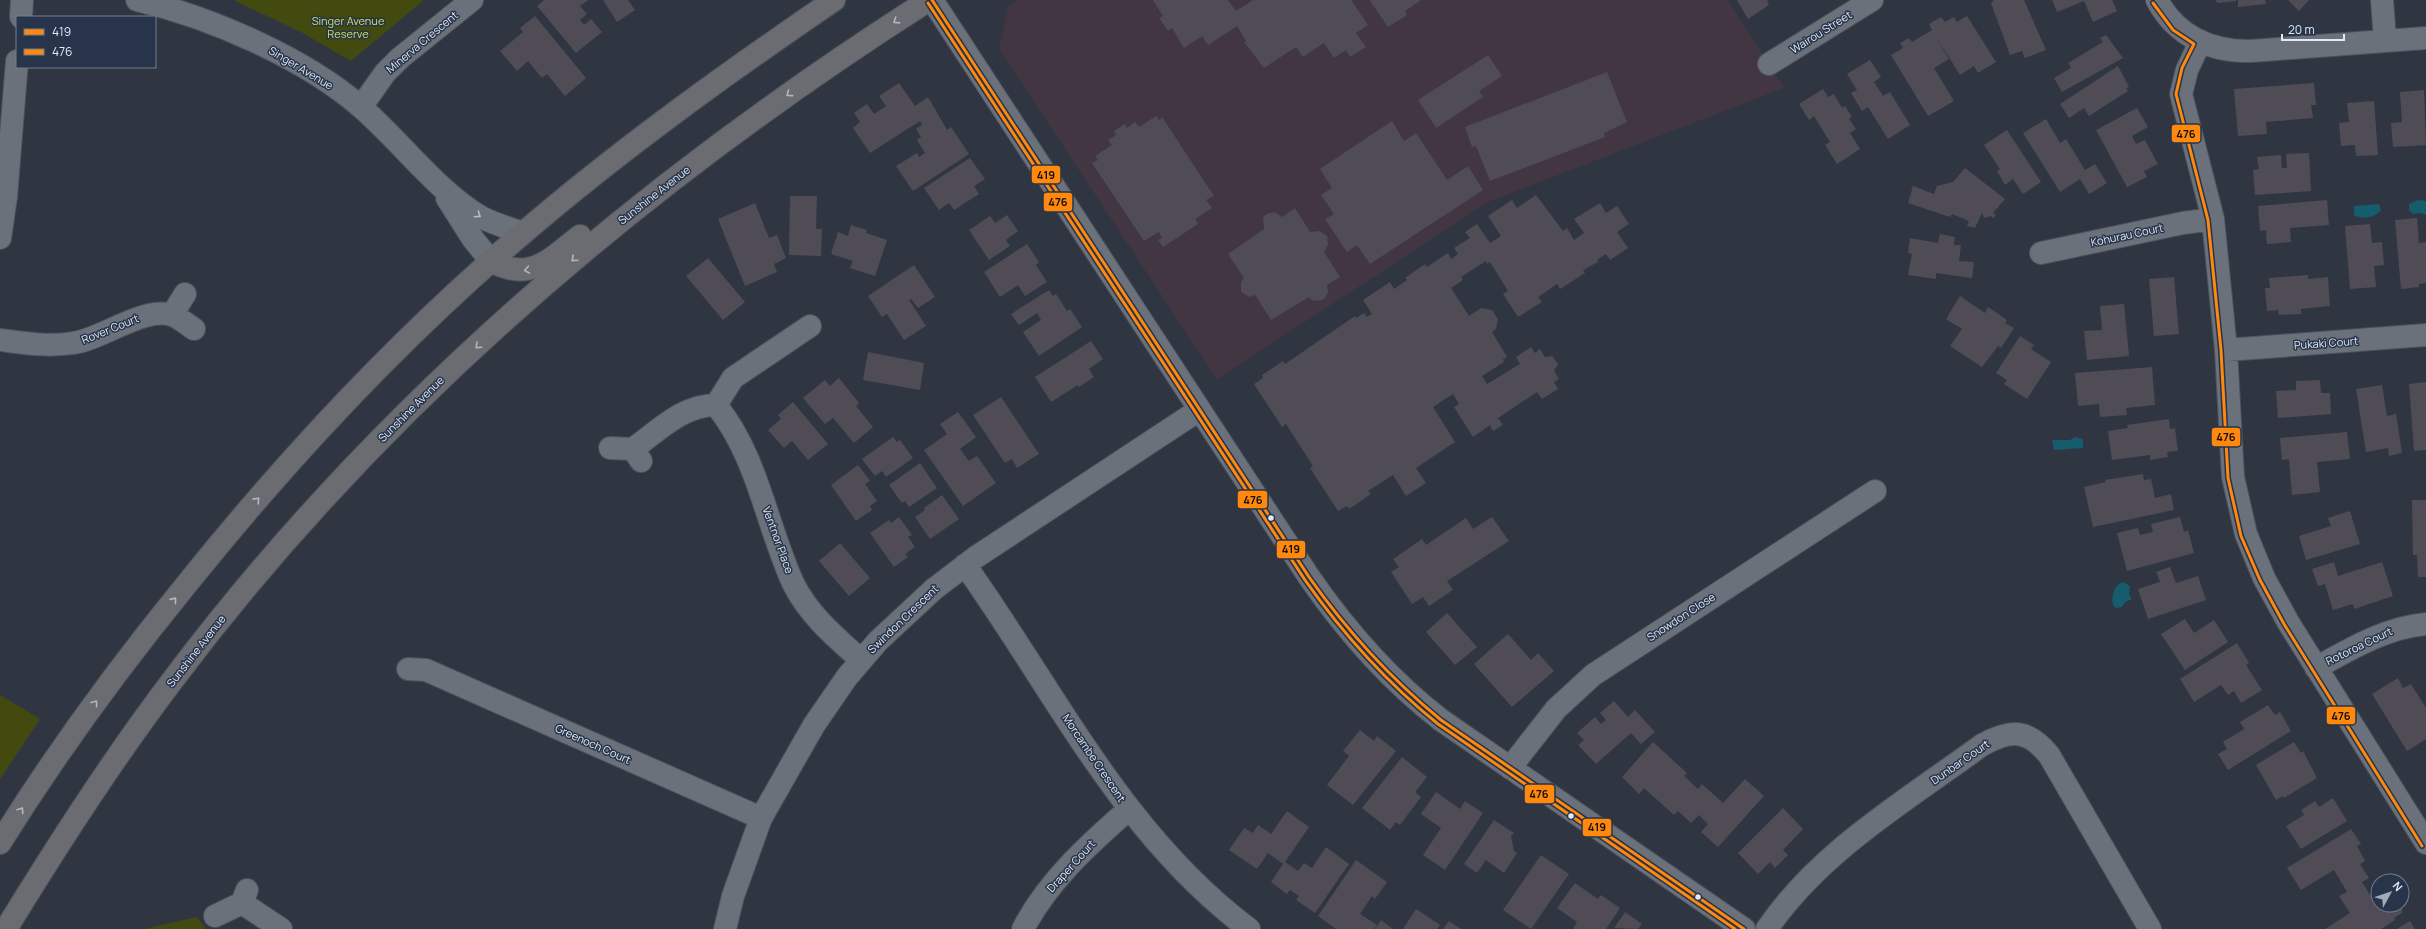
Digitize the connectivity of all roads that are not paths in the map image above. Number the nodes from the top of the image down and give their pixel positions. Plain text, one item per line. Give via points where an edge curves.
1 (22, 0) edge
2 (137, 0) edge
3 (472, 0) edge
4 (834, 0) edge
5 (929, 0) edge
6 (932, 0) edge
7 (1872, 0) edge
8 (2157, 0) edge
9 (2382, 0) edge
10 (20, 16) edge
11 (2426, 38) edge
12 (2385, 40) junction
13 (2200, 42) junction
14 (1769, 64) dead end
15 (16, 68) edge
16 (361, 107) junction
17 (700, 159) junction
18 (436, 182) junction
19 (2213, 219) junction
20 (523, 233) junction
21 (0, 238) edge
22 (2041, 253) dead end
23 (491, 261) junction
24 (185, 294) dead end
25 (172, 315) junction
26 (810, 326) dead end
27 (194, 329) dead end
28 (2426, 335) edge
29 (0, 340) edge
30 (2226, 350) junction
31 (716, 405) junction
32 (1199, 410) junction
33 (610, 448) dead end
34 (1875, 491) dead end
35 (965, 565) junction
36 (2426, 624) edge
37 (860, 660) junction
38 (420, 664) dead end
39 (2316, 668) junction
40 (1510, 768) junction
41 (1128, 809) junction
42 (761, 818) junction
43 (0, 843) edge
44 (2426, 843) edge
45 (214, 916) dead end
46 (6, 929) edge
47 (281, 929) edge
48 (725, 929) edge
49 (1023, 929) edge
50 (1249, 929) edge
51 (1744, 929) edge
52 (1767, 929) edge
53 (2150, 929) edge

1 - 10 street
2 - 16 street, Singer Avenue via 187,14 254,41 318,77
3 - 16 street, Minerva Crescent via 400,58 386,72
4 - 20 main road via 687,103
5 -> 17 main road, Sunshine Avenue via 809,80
6 - 32 street
7 - 14 street, Wairou Street
8 - 13 street via 2176,26
9 - 12 street
11 - 12 street
12 - 13 street via 2235,51
13 - 19 street via 2187,70 2181,94
15 - 21 street
16 - 18 street, Singer Avenue
17 -> 23 main road via 621,203 533,269 512,270
17 -> 46 main road, Sunshine Avenue via 591,244 512,315 443,378 320,503 265,565 172,680 83,806
18 -> 20 street, Singer Avenue via 479,216
18 - 23 street, Singer Avenue via 473,239
19 - 22 street, Kohurau Court
19 - 30 street
20 - 23 main road
43 -> 23 main road via 85,716 230,530 342,407 441,307
24 - 25 street
25 - 27 street
25 - 29 street, Rover Court via 140,317 74,343 44,345
26 - 31 street via 734,378
28 - 30 street, Pukaki Court
30 - 39 street via 2233,477 2246,534 2264,578
31 - 33 street via 695,407 680,414 637,455
31 - 37 street, Ventnor Place via 748,458 794,583 817,619
32 - 35 street, Swindon Crescent
32 - 40 street via 1312,581 1357,642 1377,665 1417,702
34 - 40 street, Snowdon Close via 1593,675 1556,709
35 - 37 street, Swindon Crescent via 916,604
35 - 41 street, Morcambe Crescent
36 - 39 street, Rotoroa Court via 2384,632
37 - 42 street, Swindon Crescent via 814,725
38 - 42 street, Greenoch Court
39 - 44 street
40 - 51 street
41 - 49 street, Draper Court via 1080,853 1053,884
41 - 50 street, Morcambe Crescent via 1182,872
42 - 48 street, Swindon Crescent via 733,896
45 - 47 street via 245,896
52 - 53 street, Dunbar Court via 1797,889 1836,852 1982,745 1996,737 2010,734 2024,735 2037,741 2049,755

